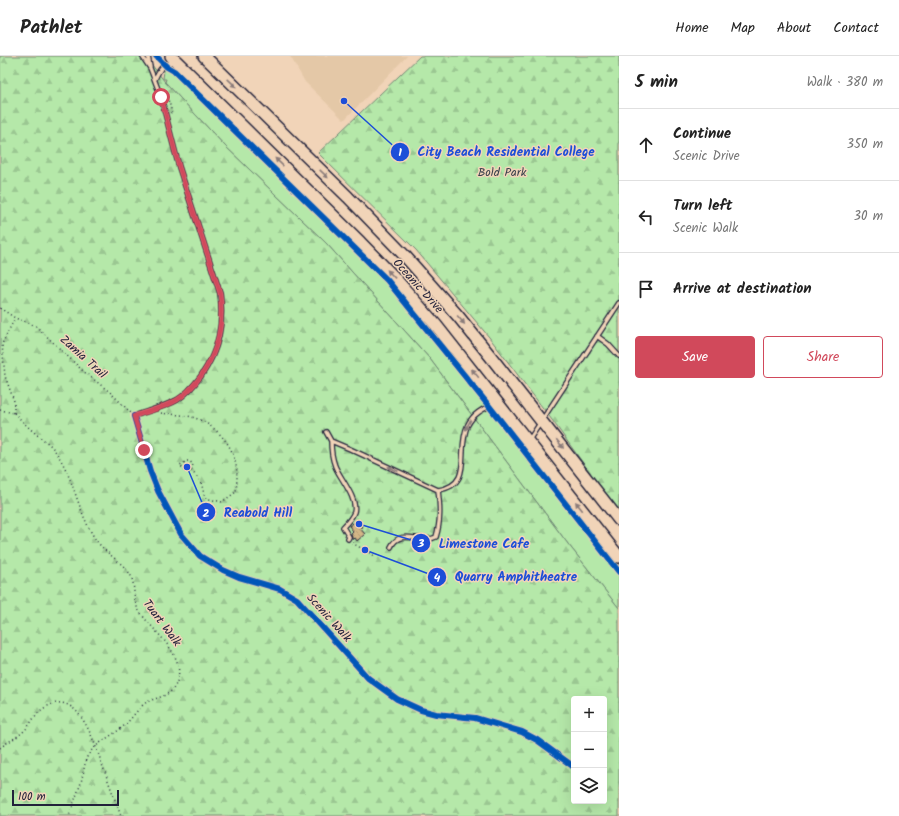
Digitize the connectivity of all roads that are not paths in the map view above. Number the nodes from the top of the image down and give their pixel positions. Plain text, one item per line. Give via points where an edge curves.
1 (142, 56) edge
2 (148, 56) edge
3 (204, 56) edge
4 (174, 59) edge
5 (150, 68) junction
6 (155, 79) junction
7 (619, 303) edge
8 (597, 336) junction
9 (619, 356) edge
10 (499, 404) junction
11 (134, 416) road end
12 (541, 420) junction
13 (326, 432) dead end
14 (331, 441) junction
15 (528, 441) junction
16 (438, 490) junction
17 (619, 520) edge
18 (348, 539) road end
19 (391, 547) dead end
20 (619, 557) edge

1 - 5 lane
2 - 5 lane
3 -> 12 main road, Oceanic Drive via 405,256 458,316
4 - 6 lane via 160,69
10 -> 4 main road, Oceanic Drive via 392,275
5 - 6 lane
6 - 11 lane via 179,167 220,293 221,326 214,353 197,382 167,405
7 - 8 lane
8 - 9 lane
8 - 12 lane
10 - 15 main road, Oceanic Drive
10 -> 16 lane via 480,412 467,425 463,438 460,478 447,489
12 - 15 lane
12 -> 17 main road, Oceanic Drive
13 - 14 lane
16 -> 14 lane
14 - 18 lane via 335,465 349,491 355,511 343,527
20 -> 15 main road, Oceanic Drive
16 - 19 lane via 440,514 436,537 426,540 404,537 397,539

